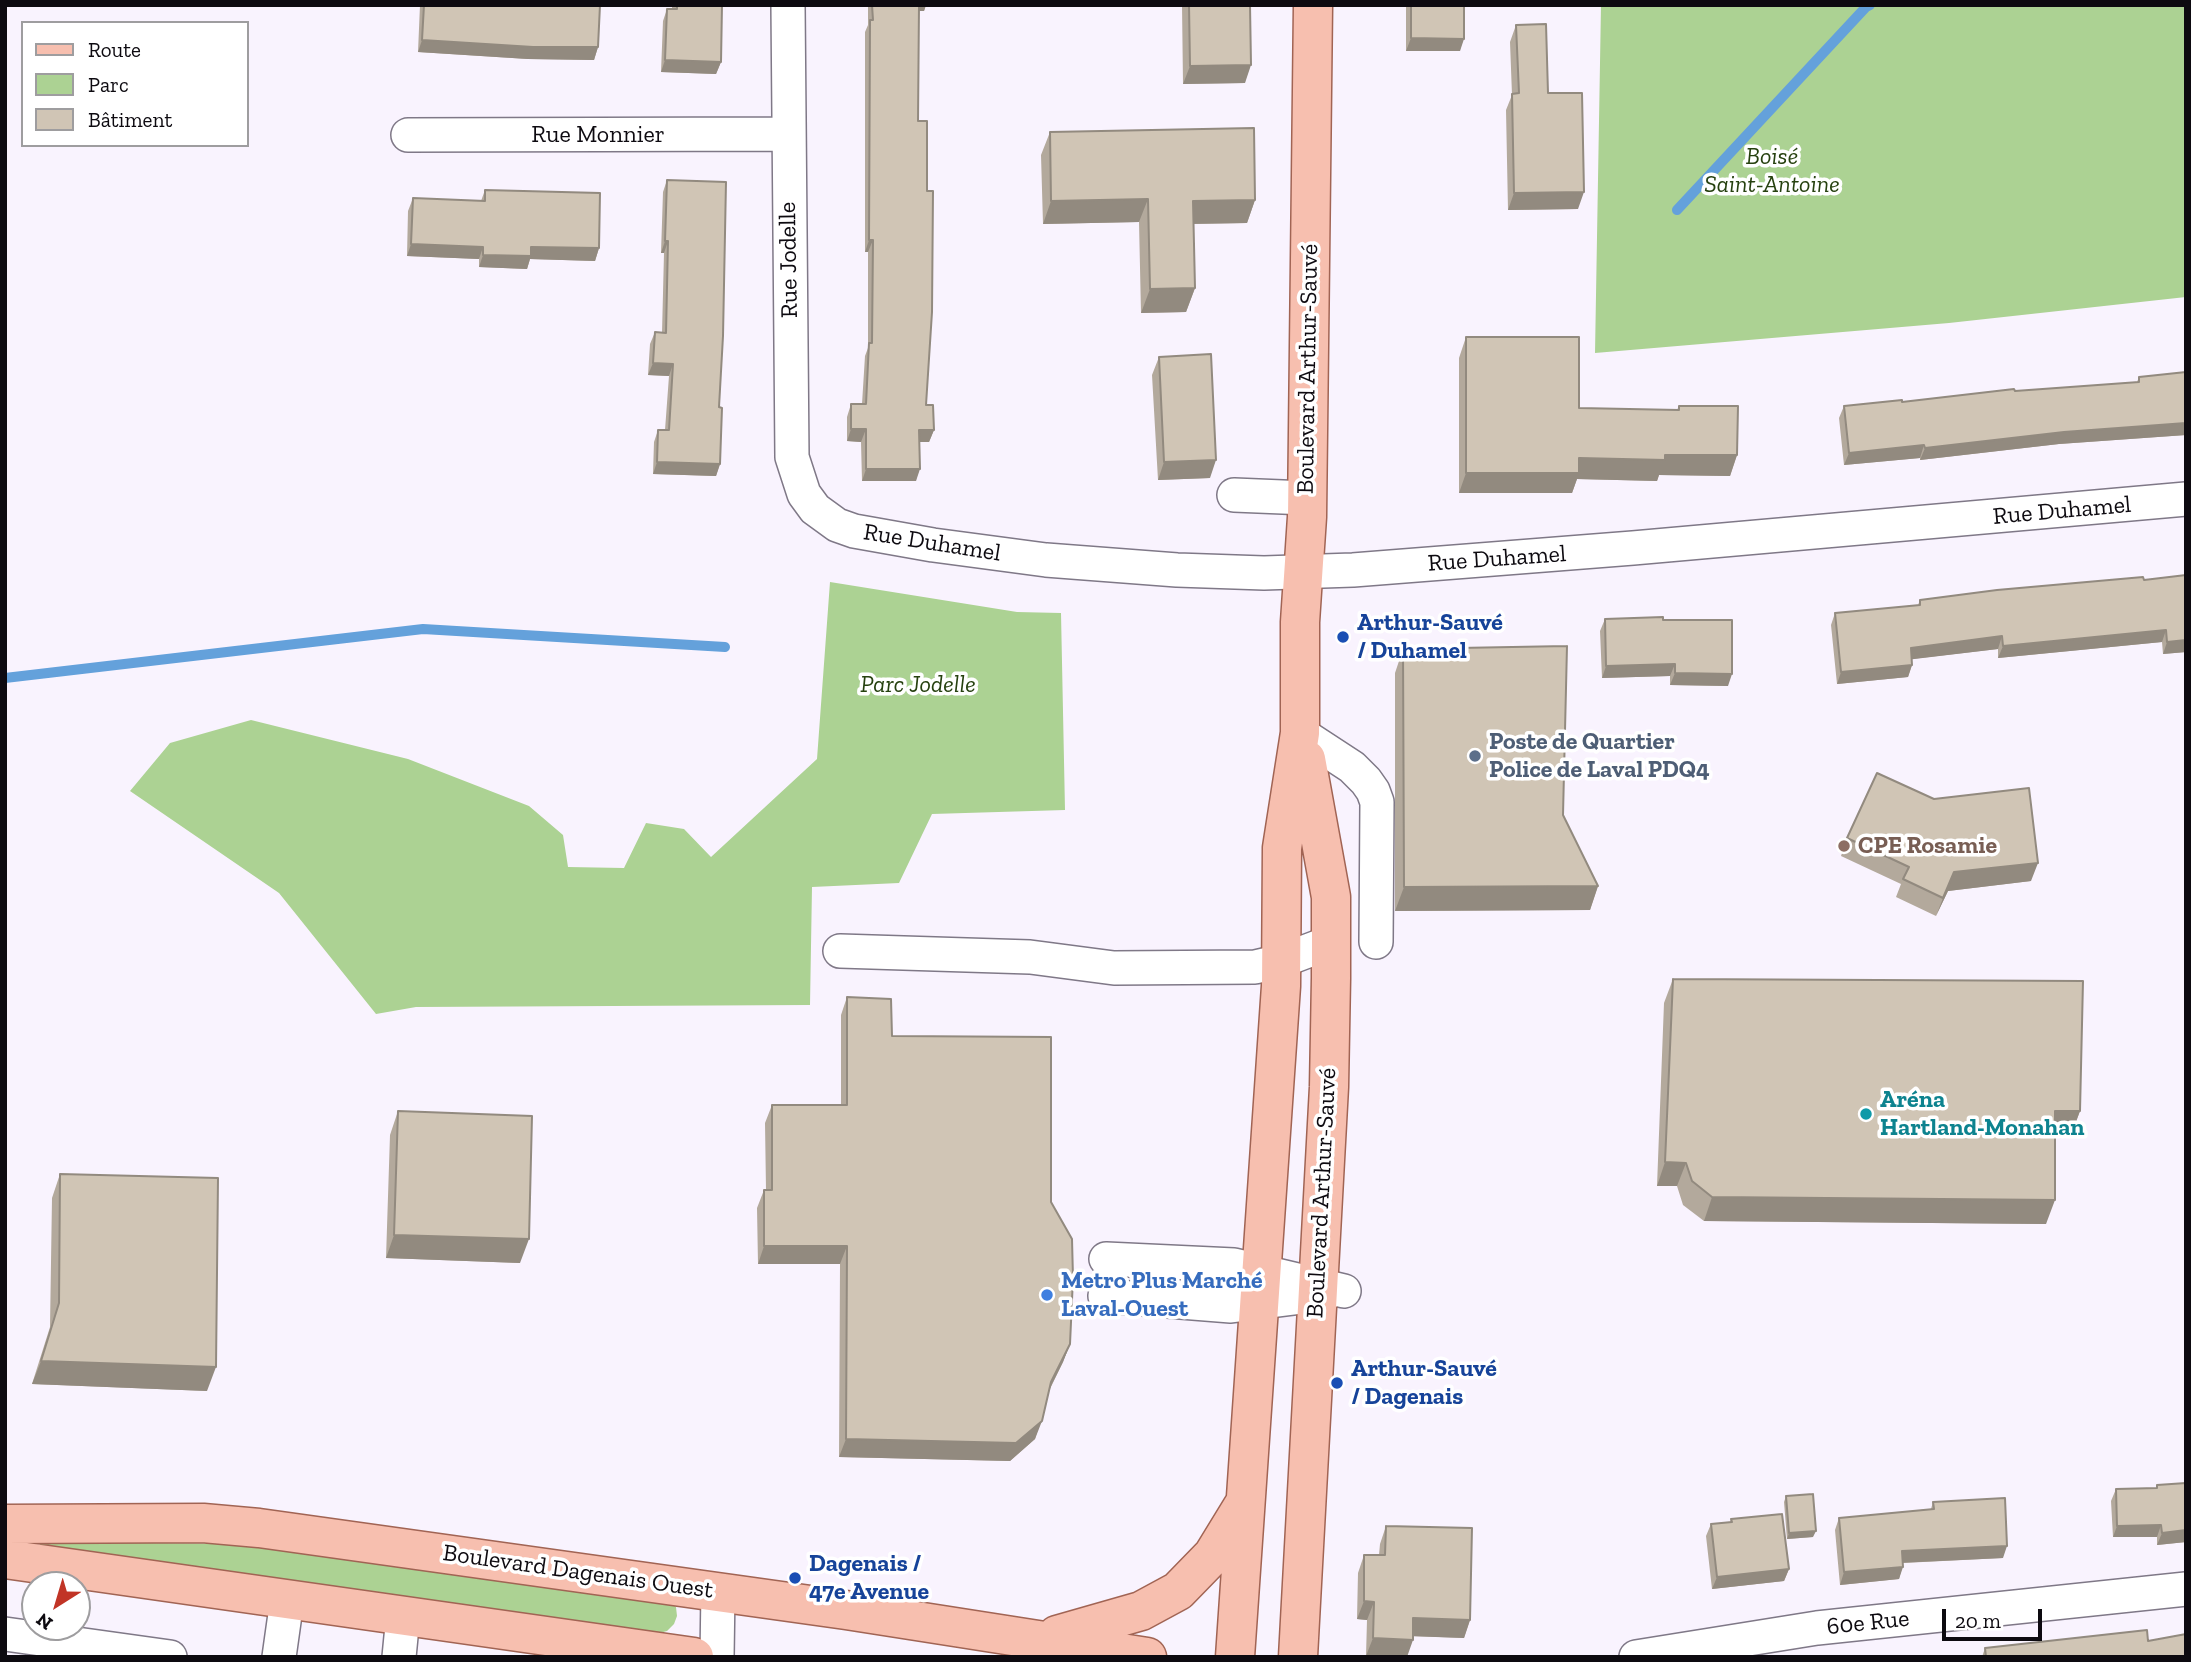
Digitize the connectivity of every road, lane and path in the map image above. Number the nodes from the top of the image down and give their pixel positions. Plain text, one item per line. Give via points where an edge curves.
1 (788, 5) edge
2 (1312, 5) edge
3 (788, 134) junction
4 (408, 135) dead end
5 (1234, 495) dead end
6 (1307, 498) junction
7 (2186, 499) edge
8 (815, 509) joint
9 (1303, 572) junction
10 (1300, 733) junction
11 (1331, 942) junction
12 (1376, 942) dead end
13 (841, 951) dead end
14 (1281, 961) junction
15 (1106, 1259) dead end
16 (1259, 1287) junction
17 (1317, 1290) junction
18 (1105, 1296) dead end
19 (1246, 1501) junction
20 (5, 1524) edge
21 (5, 1559) edge
22 (2186, 1589) edge
23 (718, 1591) junction
24 (286, 1600) junction
25 (403, 1616) junction
26 (5, 1634) edge
27 (1043, 1639) junction
28 (170, 1657) edge
29 (279, 1657) edge
30 (399, 1657) edge
31 (694, 1657) edge
32 (717, 1657) edge
33 (1147, 1657) edge
34 (1235, 1657) edge
35 (1298, 1657) edge
36 (1636, 1657) edge

1 - 3 street, Rue Jodelle
2 - 6 main road, Boulevard Arthur-Sauvé
3 - 4 street, Rue Monnier
3 - 8 street, Rue Jodelle via 792,457 804,494
5 - 6 street
6 - 9 main road, Boulevard Arthur-Sauvé
7 - 9 street, Rue Duhamel
8 - 9 street, Rue Duhamel via 854,531 1021,557 1177,570
9 - 10 main road, Boulevard Arthur-Sauvé
10 - 11 main road, Boulevard Arthur-Sauvé via 1331,897
10 - 12 street via 1359,773 1377,802
10 - 14 main road, Boulevard Arthur-Sauvé via 1282,848
11 - 14 street
11 - 17 main road, Boulevard Arthur-Sauvé via 1329,1087
13 - 14 street via 1030,957 1114,968 1255,967
14 - 16 main road, Boulevard Arthur-Sauvé
15 - 16 street via 1234,1265
16 - 17 street
16 - 18 street via 1231,1306
16 - 19 main road, Boulevard Arthur-Sauvé
17 - 35 main road, Boulevard Arthur-Sauvé
19 - 27 main road via 1213,1555 1178,1591 1141,1611
19 - 34 main road, Boulevard Arthur-Sauvé
20 - 23 main road, Boulevard Dagenais Ouest via 177,1523 258,1528
21 - 24 main road
22 - 36 street, 60e Rue via 1817,1628
23 - 27 main road, Boulevard Dagenais Ouest
23 - 32 street
24 - 25 main road
24 - 29 street
25 - 30 street
25 - 31 main road
26 - 28 street
27 - 33 main road, Boulevard Dagenais Ouest

